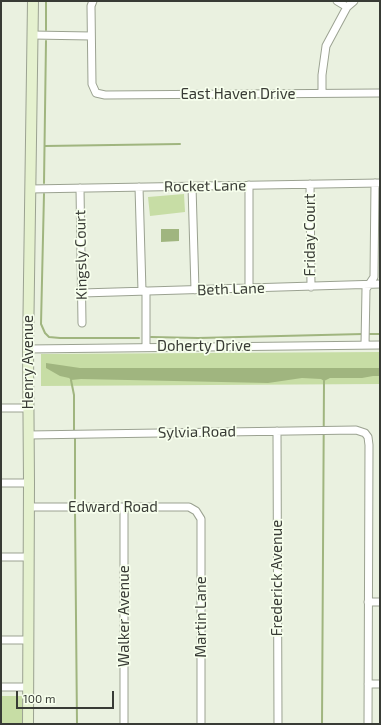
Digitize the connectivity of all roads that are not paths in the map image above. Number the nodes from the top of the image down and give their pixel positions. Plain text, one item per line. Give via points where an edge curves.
1 (33, 1) edge
2 (93, 1) edge
3 (337, 1) edge
4 (354, 1) edge
5 (347, 7) junction
6 (32, 35) junction
7 (91, 36) junction
8 (380, 92) edge
9 (322, 93) junction
10 (377, 183) edge
11 (310, 184) junction
12 (249, 185) junction
13 (192, 186) junction
14 (139, 187) junction
15 (80, 188) junction
16 (30, 189) junction
17 (370, 284) junction
18 (380, 284) edge
19 (311, 287) junction
20 (249, 288) junction
21 (195, 290) junction
22 (144, 291) junction
23 (82, 293) junction
24 (82, 323) dead end
25 (365, 345) junction
26 (380, 345) edge
27 (146, 347) junction
28 (28, 349) junction
29 (1, 408) edge
30 (28, 408) junction
31 (277, 431) junction
32 (29, 435) junction
33 (1, 483) edge
34 (29, 483) junction
35 (29, 507) junction
36 (124, 507) junction
37 (196, 511) joint
38 (1, 557) edge
39 (28, 557) junction
40 (368, 602) junction
41 (380, 602) edge
42 (1, 640) edge
43 (28, 640) junction
44 (368, 684) junction
45 (380, 684) edge
46 (1, 687) edge
47 (28, 687) junction
48 (28, 724) edge
49 (124, 724) edge
50 (201, 724) edge
51 (278, 724) edge
52 (368, 724) edge

1 - 6 street, Henry Avenue
2 - 7 street
3 - 5 street
4 - 5 street
5 - 9 street via 326,46
6 - 7 street
6 - 16 street, Henry Avenue
7 - 9 street, East Haven Drive via 92,84 96,93
8 - 9 street, East Haven Drive
10 - 11 street, Rocket Lane
10 - 17 street via 374,277
11 - 12 street, Rocket Lane
11 - 19 street, Friday Court
12 - 13 street, Rocket Lane
12 - 20 street
13 - 14 street, Rocket Lane
13 - 21 street
14 - 15 street, Rocket Lane
14 - 22 street
15 - 16 street, Rocket Lane
15 - 23 street, Kingsly Court
16 - 28 street, Henry Avenue
17 - 18 street, Beth Lane
17 - 19 street, Beth Lane
17 - 25 street via 366,289
19 - 20 street, Beth Lane
20 - 21 street, Beth Lane
21 - 22 street, Beth Lane
22 - 23 street, Beth Lane
22 - 27 street
23 - 24 street, Kingsly Court
25 - 26 street, Doherty Drive
25 - 27 street, Doherty Drive
27 - 28 street, Doherty Drive
28 - 30 street, Henry Avenue
29 - 30 street
30 - 32 street, Henry Avenue
31 - 32 street, Sylvia Road
31 - 40 street, Sylvia Road via 356,430 368,437
31 - 51 street, Frederick Avenue
32 - 34 street, Henry Avenue
33 - 34 street
34 - 35 street, Henry Avenue
35 - 36 street, Edward Road
35 - 39 street, Henry Avenue
36 - 37 street, Edward Road via 189,507
36 - 49 street, Walker Avenue
37 - 50 street, Martin Lane via 201,519
38 - 39 street
39 - 43 street, Henry Avenue
40 - 41 street
40 - 44 street
42 - 43 street
43 - 47 street, Henry Avenue
44 - 45 street
44 - 52 street
46 - 47 street
47 - 48 street, Henry Avenue

